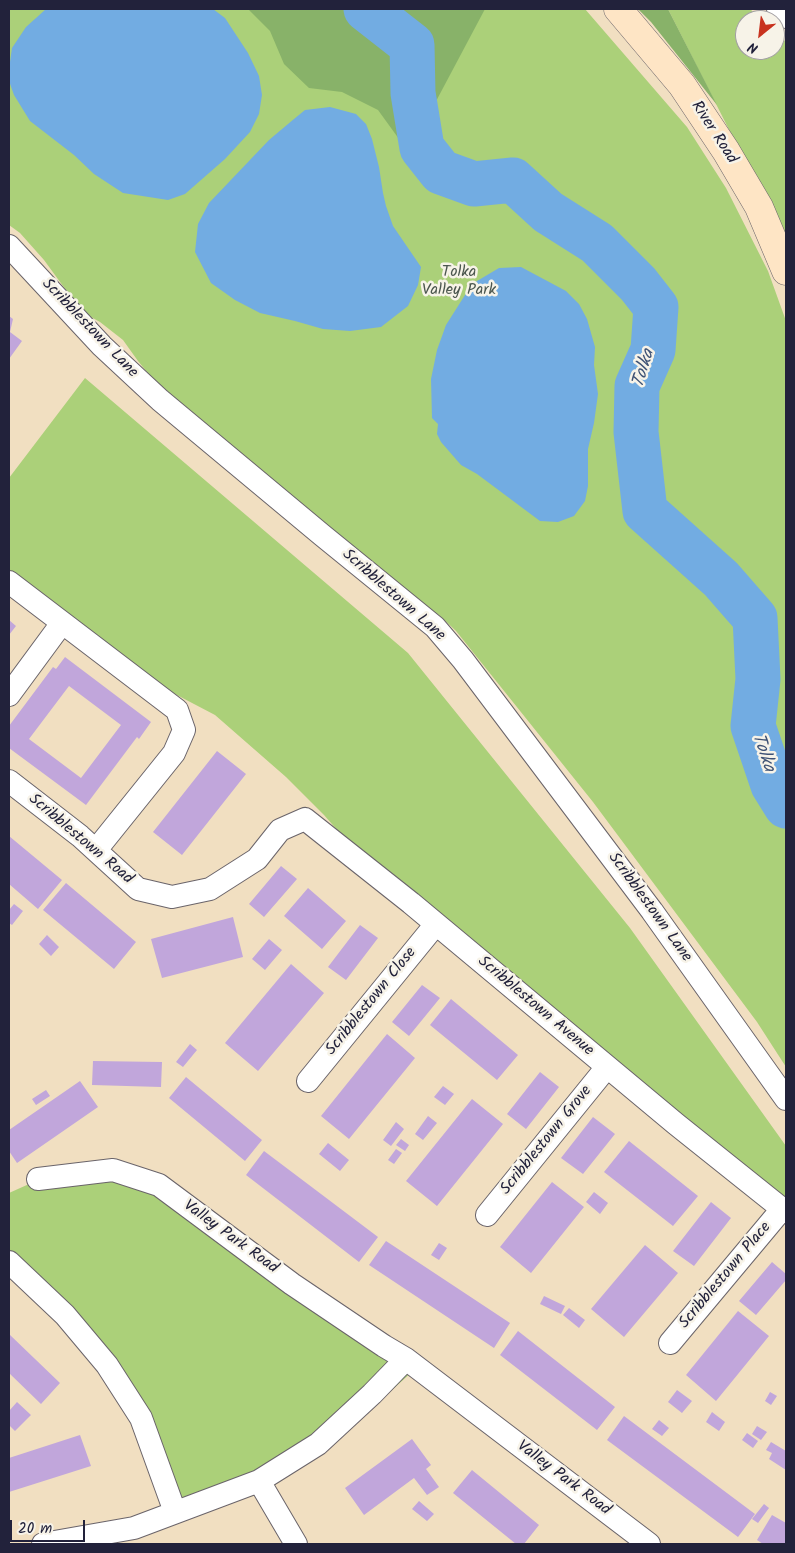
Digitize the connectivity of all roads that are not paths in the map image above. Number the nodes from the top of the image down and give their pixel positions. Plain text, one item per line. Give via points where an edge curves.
1 (618, 9) edge
2 (778, 9) edge
3 (786, 17) edge
4 (9, 246) edge
5 (786, 271) edge
6 (9, 582) edge
7 (62, 623) junction
8 (9, 694) edge
9 (9, 781) edge
10 (280, 830) joint
11 (96, 850) junction
12 (436, 924) junction
13 (607, 1067) junction
14 (308, 1081) dead end
15 (786, 1099) edge
16 (38, 1179) dead end
17 (784, 1210) edge
18 (486, 1215) dead end
19 (9, 1262) edge
20 (670, 1343) dead end
21 (406, 1359) junction
22 (259, 1481) junction
23 (175, 1512) junction
24 (45, 1544) edge
25 (296, 1544) edge
26 (649, 1544) edge

1 - 5 main road, River Road via 682,86 726,151 759,207
2 - 3 street
4 - 15 street, Scribblestown Lane via 102,346 160,400 435,627 652,911
6 - 7 street
7 - 8 street
7 - 11 street via 177,710 184,730 174,753
9 - 11 street, Scribblestown Road
10 - 11 street, Scribblestown Road via 257,859 210,890 172,898 138,889
10 - 12 street, Scribblestown Avenue via 305,819
12 - 13 street, Scribblestown Avenue
12 - 14 street, Scribblestown Close
13 - 17 street, Scribblestown Avenue
13 - 18 street, Scribblestown Grove
16 - 21 street, Valley Park Road via 113,1170 159,1185 292,1284
17 - 20 street, Scribblestown Place
19 - 23 street via 65,1315 107,1365 141,1418
21 - 22 street via 318,1444
21 - 26 street, Valley Park Road
22 - 23 street
22 - 25 street
23 - 24 street via 134,1528

